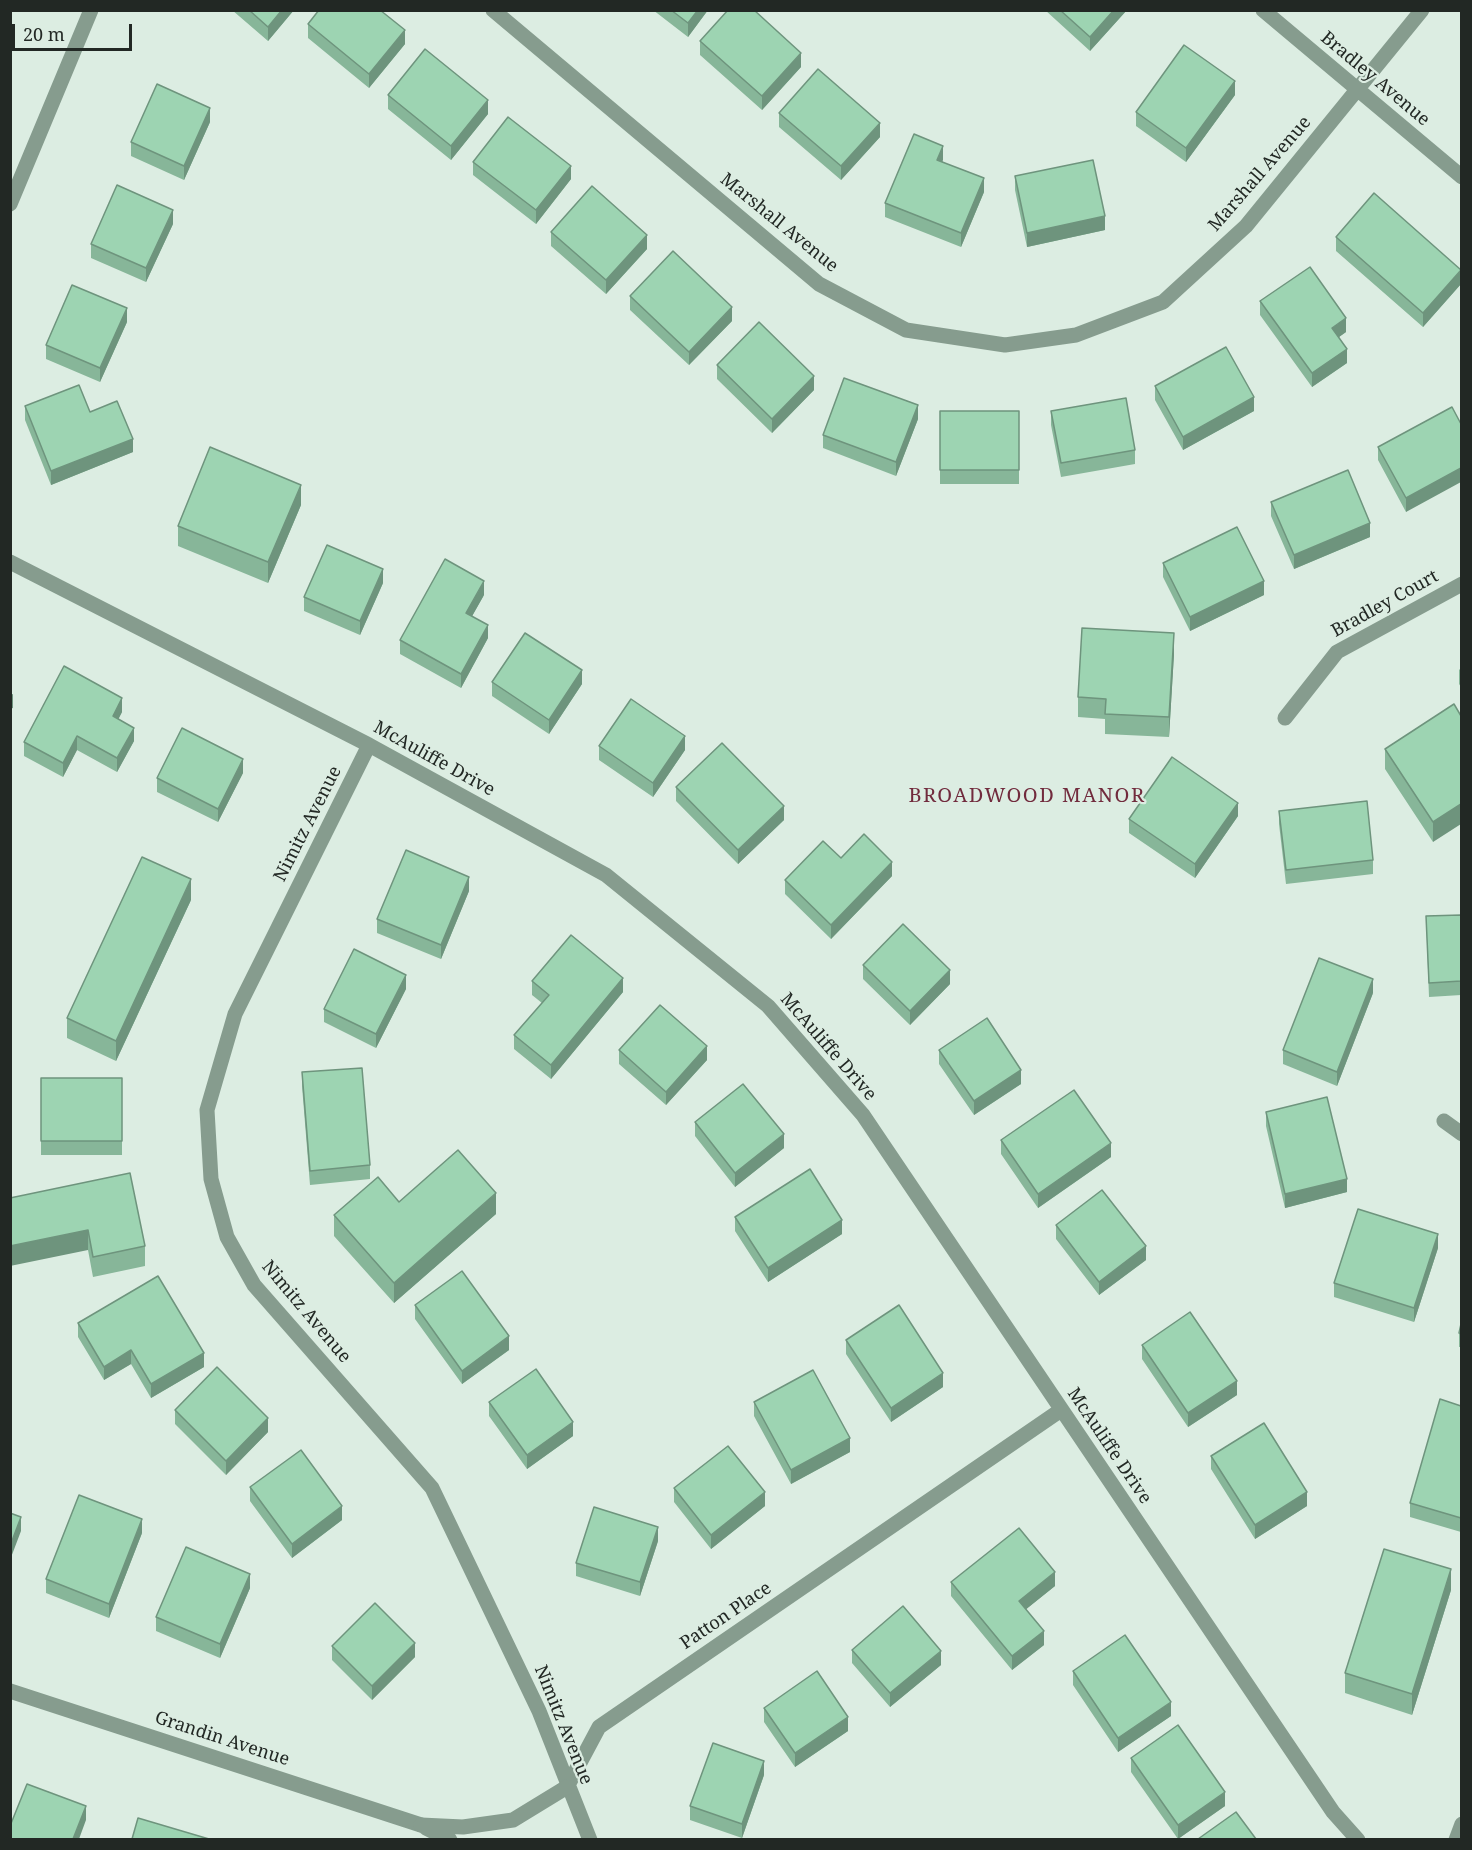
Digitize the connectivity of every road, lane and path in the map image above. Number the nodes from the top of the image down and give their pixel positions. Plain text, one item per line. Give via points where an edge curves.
1 (91, 10) edge
2 (493, 10) edge
3 (1263, 10) edge
4 (1422, 10) edge
5 (1357, 89) junction
6 (1461, 177) edge
7 (10, 204) edge
8 (10, 562) edge
9 (1461, 584) edge
10 (1285, 717) dead end
11 (369, 745) junction
12 (1444, 1121) dead end
13 (1461, 1134) edge
14 (1061, 1410) junction
15 (10, 1691) edge
16 (567, 1787) junction
17 (1461, 1824) edge
18 (421, 1825) junction
19 (450, 1839) edge
20 (590, 1839) edge
21 (1358, 1839) edge
22 (1456, 1839) edge

1 - 7 street
2 - 5 street, Marshall Avenue via 819,284 906,330 1005,345 1076,335 1163,302 1246,226
3 - 5 street, Bradley Avenue
4 - 5 street, Marshall Avenue
5 - 6 street, Bradley Avenue
8 - 11 street, McAuliffe Drive
9 - 10 street, Bradley Court via 1337,652
11 - 14 street, McAuliffe Drive via 606,875 768,1006 863,1115
11 - 16 street, Nimitz Avenue via 235,1014 207,1110 211,1179 227,1237 254,1286 432,1488 539,1711
12 - 13 street
14 - 16 street, Patton Place via 599,1726
14 - 21 street, McAuliffe Drive via 1333,1812
15 - 18 street, Grandin Avenue
16 - 18 street via 513,1820 463,1827
16 - 20 street, Nimitz Avenue
17 - 22 street
18 - 19 street

